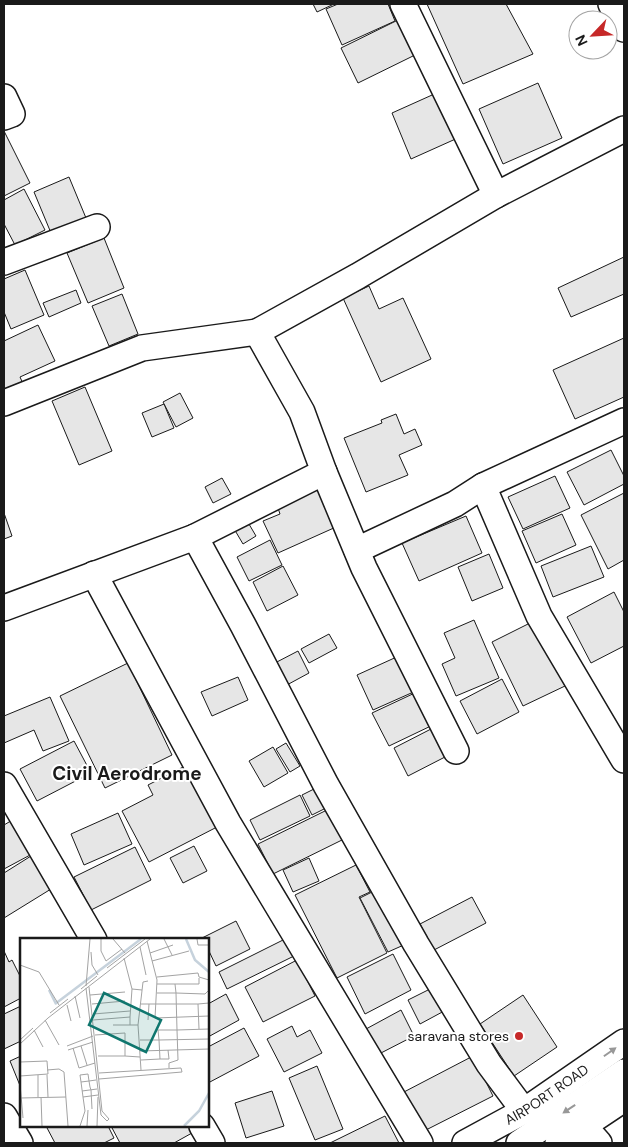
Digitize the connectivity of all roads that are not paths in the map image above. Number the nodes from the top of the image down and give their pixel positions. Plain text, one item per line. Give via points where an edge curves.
1 (403, 4) edge
2 (611, 4) edge
3 (624, 29) edge
4 (4, 97) edge
5 (4, 117) edge
6 (624, 129) edge
7 (496, 195) junction
8 (96, 227) dead end
9 (4, 262) edge
10 (258, 332) junction
11 (4, 403) edge
12 (622, 428) edge
13 (324, 472) junction
14 (483, 486) junction
15 (195, 537) junction
16 (357, 550) junction
17 (94, 574) junction
18 (4, 608) edge
19 (456, 751) dead end
20 (624, 760) edge
21 (4, 785) edge
22 (93, 938) edge
23 (624, 1042) edge
24 (624, 1072) edge
25 (624, 1099) edge
26 (524, 1111) junction
27 (203, 1127) edge
28 (591, 1134) edge
29 (212, 1143) edge
30 (420, 1143) edge
31 (465, 1143) edge
32 (519, 1143) edge
33 (558, 1143) edge

1 - 7 street
2 - 3 street
4 - 5 street via 12,114
6 - 7 street
7 - 10 street
8 - 9 street
10 - 11 street via 142,348
10 - 13 street via 302,412
12 - 14 street
13 - 15 street
13 - 16 street
14 - 16 street via 455,504
14 - 20 street via 540,616
15 - 17 street
15 - 26 street via 326,784 416,944 489,1064
16 - 19 street
17 - 18 street
17 - 30 street via 228,823
21 - 22 street
26 -> 23 street, AIRPORT ROAD
24 -> 32 street, AIRPORT ROAD
25 - 28 street
26 - 31 street, AIRPORT ROAD
27 - 29 street
28 - 33 street

